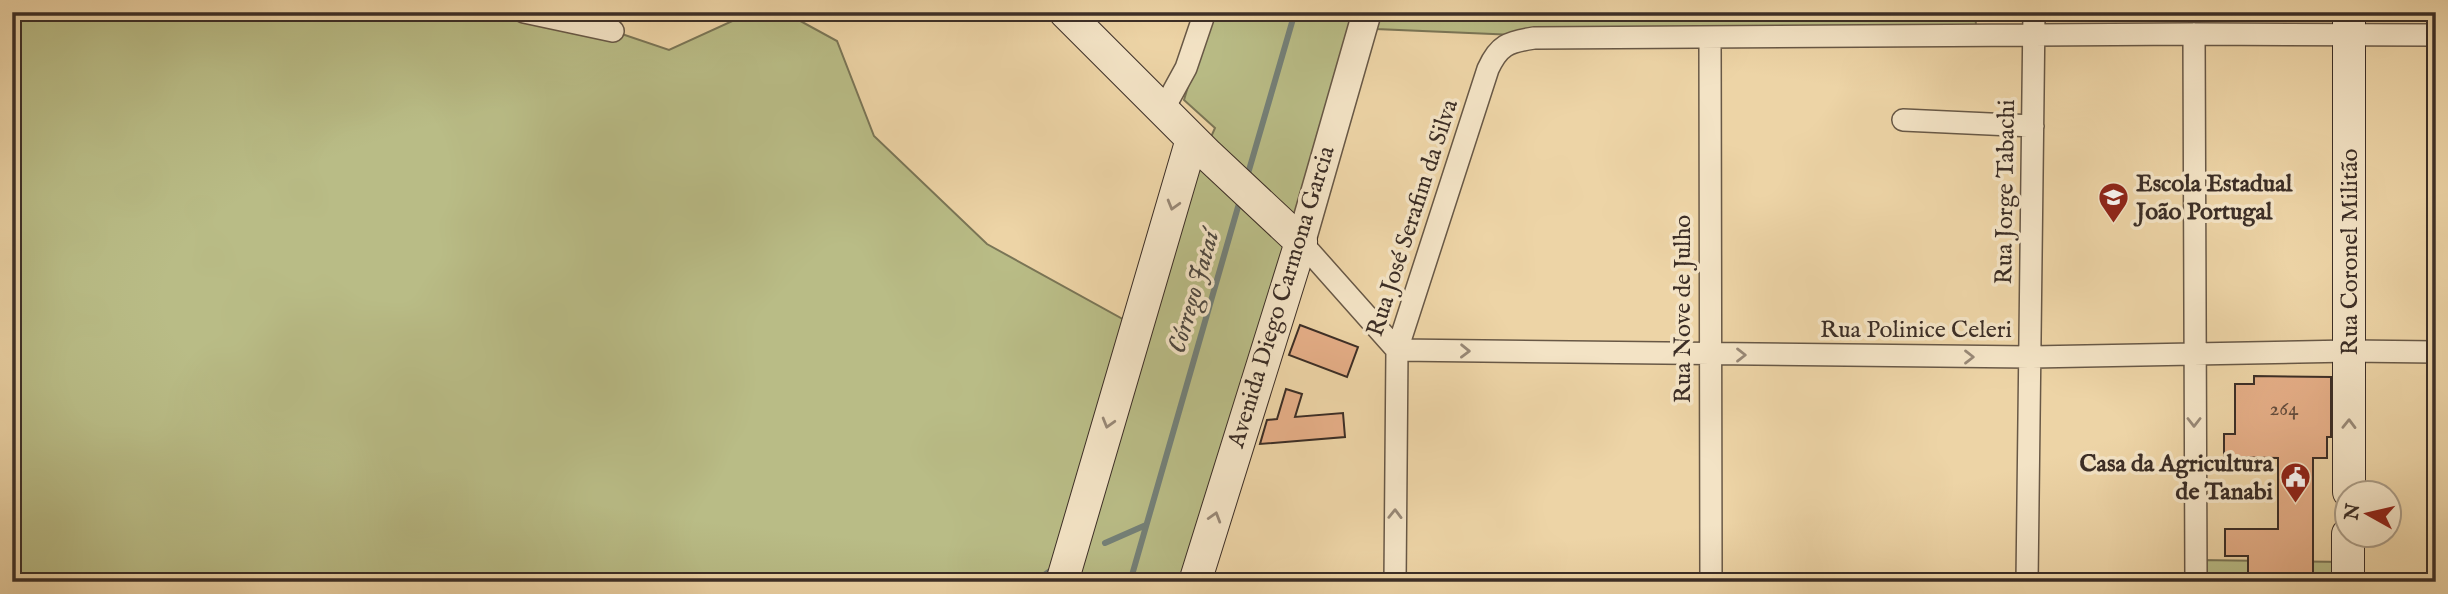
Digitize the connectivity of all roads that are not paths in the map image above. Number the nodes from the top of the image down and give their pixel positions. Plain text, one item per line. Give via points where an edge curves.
1 (524, 12) edge
2 (1065, 12) edge
3 (1205, 12) edge
4 (1367, 12) edge
5 (2034, 12) edge
6 (2349, 23) edge
7 (613, 31) dead end
8 (2034, 34) junction
9 (2194, 34) junction
10 (2436, 35) edge
11 (1710, 37) junction
12 (1163, 110) junction
13 (1903, 120) dead end
14 (2033, 126) junction
15 (1200, 147) junction
16 (1295, 236) junction
17 (1396, 350) junction
18 (2350, 351) junction
19 (2436, 352) edge
20 (2194, 354) junction
21 (1709, 355) junction
22 (2030, 357) junction
23 (2348, 478) edge
24 (2348, 548) edge
25 (1062, 582) edge
26 (1195, 582) edge
27 (1395, 582) edge
28 (1711, 582) edge
29 (2027, 582) edge
30 (2196, 582) edge
31 (2348, 582) edge

1 - 7 street
2 - 12 main road
3 - 12 street via 1186,68
4 - 16 street, Avenida Diego Carmona Garcia
5 - 8 street, Rua Jorge Tabachi
6 - 9 street
6 - 10 street
6 - 18 main road, Rua Coronel Militão
8 - 9 street
8 - 11 street
8 - 14 street, Rua Jorge Tabachi
9 - 20 street
11 - 17 street, Rua José Serafim da Silva via 1534,38 1504,45 1488,69
11 - 21 street, Rua Nove de Julho
12 - 15 main road
13 - 14 street
14 - 22 street, Rua Jorge Tabachi
15 - 16 main road
15 -> 25 main road
16 - 17 street
26 -> 16 main road, Avenida Diego Carmona Garcia
17 -> 21 street, Rua Polinice Celeri
27 -> 17 street, Rua José Serafim da Silva
18 - 19 street, Rua Polinice Celeri
18 - 20 street, Rua Polinice Celeri
23 -> 18 main road, Rua Coronel Militão
20 - 22 street, Rua Polinice Celeri
20 -> 30 street
21 -> 22 street, Rua Polinice Celeri
21 - 28 street, Rua Nove de Julho
22 - 29 street, Rua Jorge Tabachi
24 - 31 main road

